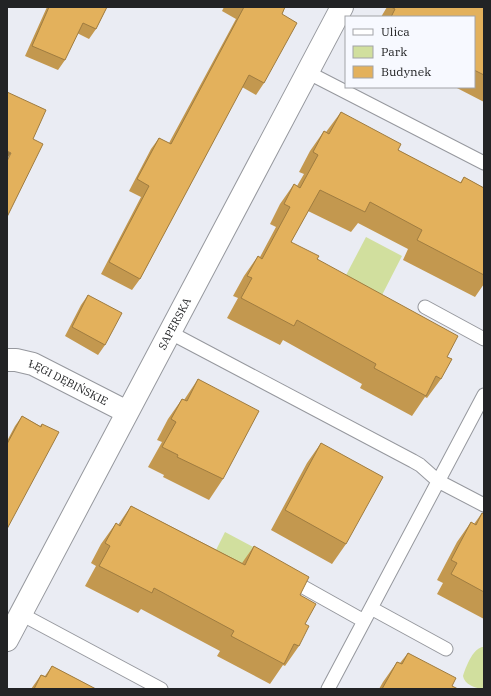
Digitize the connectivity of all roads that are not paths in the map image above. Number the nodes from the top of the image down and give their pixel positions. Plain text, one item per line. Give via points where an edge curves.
1 (342, 7) edge
2 (307, 72) junction
3 (484, 163) edge
4 (425, 307) dead end
5 (169, 332) junction
6 (484, 339) edge
7 (7, 360) edge
8 (484, 395) edge
9 (127, 412) junction
10 (438, 481) junction
11 (484, 505) edge
12 (282, 576) edge
13 (371, 608) junction
14 (21, 614) junction
15 (364, 622) junction
16 (7, 640) edge
17 (446, 648) dead end
18 (161, 689) edge
19 (328, 689) edge

1 - 2 street, SAPERSKA
2 - 3 lane
2 - 5 street, SAPERSKA
4 - 6 lane
5 - 9 street, SAPERSKA
5 - 10 lane via 413,461
7 - 9 street, ŁĘGI DĘBIŃSKIE via 33,364
8 - 10 lane
9 - 14 street, SAPERSKA
10 - 11 lane
10 - 13 lane
12 - 15 lane
13 - 15 lane
13 - 17 lane
14 - 16 street, SAPERSKA
14 - 18 lane
15 - 19 lane

